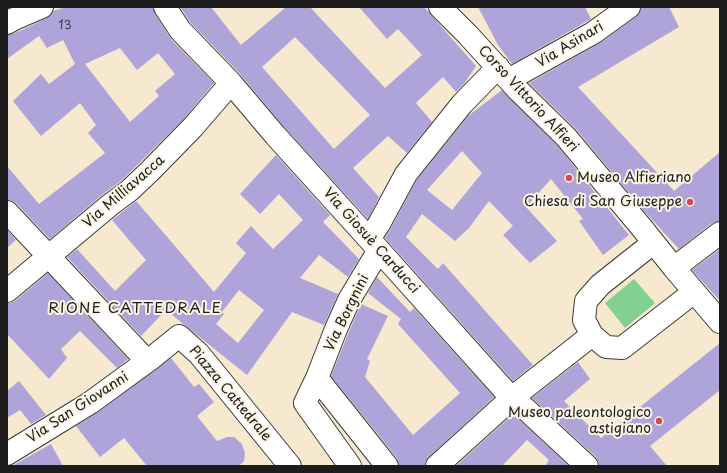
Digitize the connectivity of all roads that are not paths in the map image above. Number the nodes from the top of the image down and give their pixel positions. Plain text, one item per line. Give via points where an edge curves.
1 (42, 7) edge
2 (165, 7) edge
3 (441, 7) edge
4 (629, 7) edge
5 (7, 23) edge
6 (505, 75) junction
7 (232, 83) junction
8 (7, 212) edge
9 (720, 233) edge
10 (376, 237) junction
11 (653, 243) junction
12 (48, 256) junction
13 (674, 268) junction
14 (7, 292) edge
15 (694, 292) junction
16 (720, 322) edge
17 (592, 335) junction
18 (147, 361) junction
19 (317, 378) junction
20 (513, 396) junction
21 (7, 454) edge
22 (290, 466) edge
23 (350, 466) edge
24 (387, 466) edge
25 (437, 466) edge
26 (587, 466) edge

1 - 5 street
2 - 7 street, Via Giosuè Carducci via 180,30
3 - 6 street, Corso Vittorio Alfieri
4 - 6 street, Via Asinari via 593,33 520,74
6 - 10 street, Via Asinari via 462,104 406,174
6 - 11 street, Corso Vittorio Alfieri via 566,137
7 - 10 street, Via Giosuè Carducci via 275,135
7 - 12 street, Via Milliavacca via 193,127 130,190
8 - 12 street
9 - 13 street
10 - 19 street, Via Borgnini
10 - 20 street, Via Giosuè Carducci via 506,392
11 - 13 street, Corso Vittorio Alfieri
11 - 17 street via 600,285 586,301 584,320
12 - 14 street, Via Milliavacca
12 - 18 street
13 - 15 street, Corso Vittorio Alfieri
15 - 16 street, Corso Vittorio Alfieri
15 - 17 street via 622,348 606,346
17 - 20 street
18 - 21 street, Via San Giovanni via 90,403
18 - 22 street, Piazza Cattedrale via 179,336 199,354
19 - 23 street via 306,403
19 - 24 street
20 - 25 street
20 - 26 street, Via Giosuè Carducci

